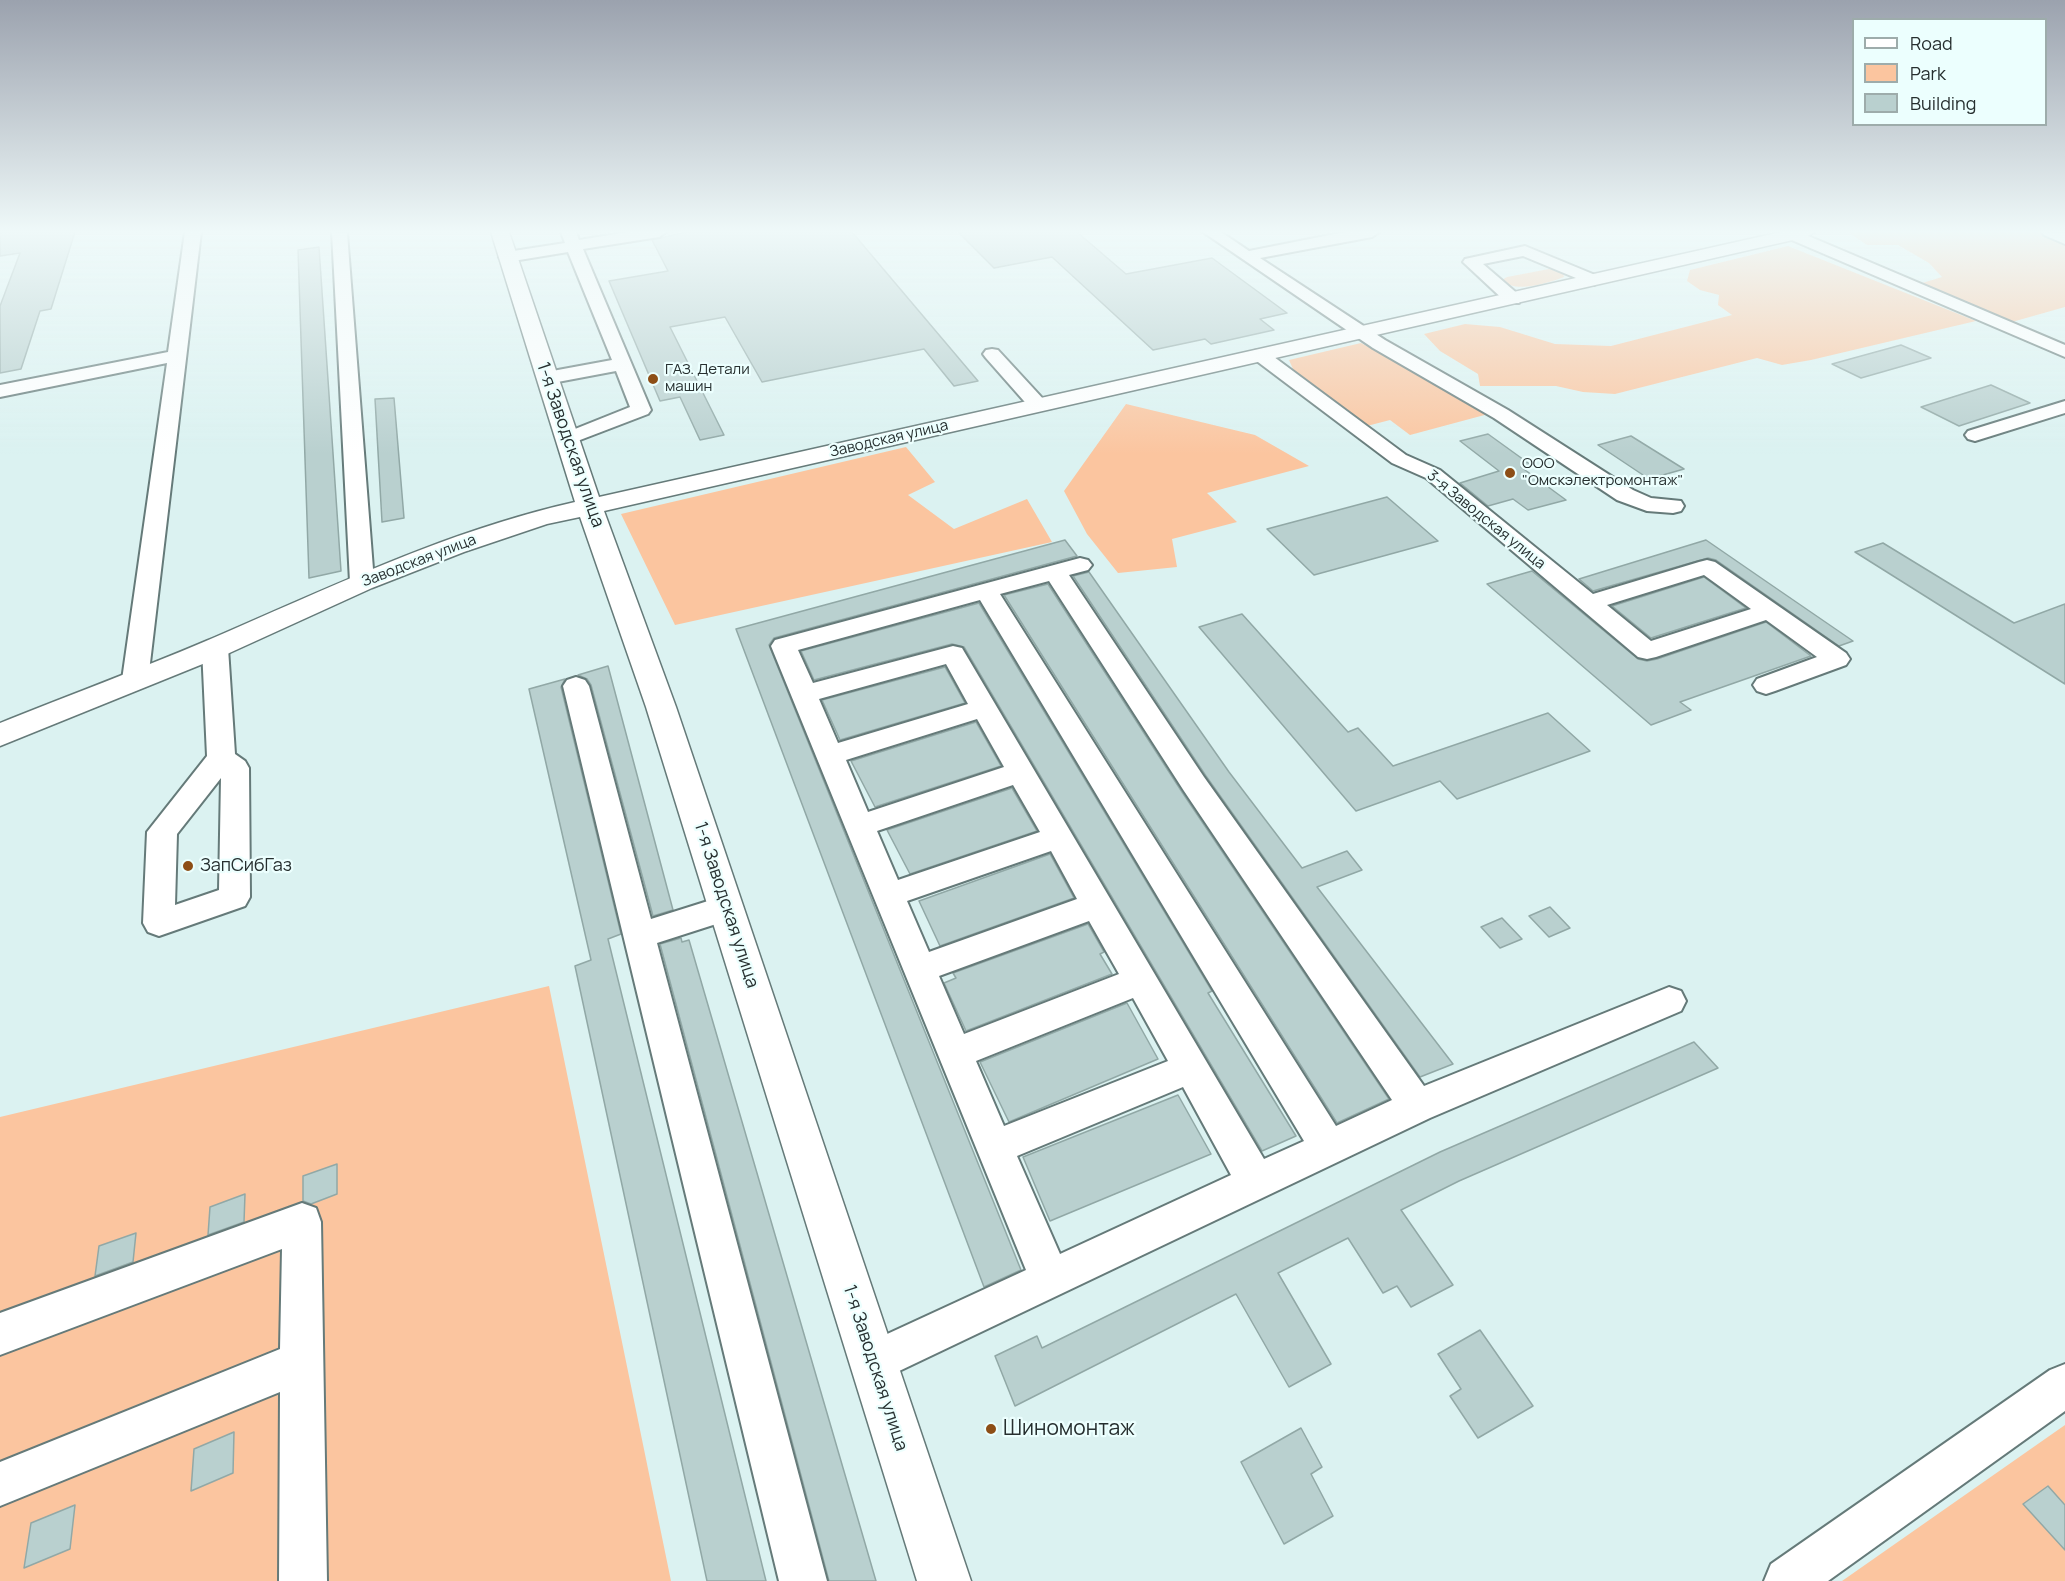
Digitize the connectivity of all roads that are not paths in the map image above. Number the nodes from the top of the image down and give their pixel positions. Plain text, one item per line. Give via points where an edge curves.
1 (183, 306) edge
2 (344, 306) edge
3 (523, 306) edge
4 (598, 306) edge
5 (1321, 306) edge
6 (1479, 306) edge
7 (1961, 306) edge
8 (1362, 333) junction
9 (2065, 352) edge
10 (992, 354) dead end
11 (176, 356) junction
12 (1260, 356) junction
13 (622, 364) junction
14 (547, 378) junction
15 (0, 391) edge
16 (1038, 405) junction
17 (2065, 407) edge
18 (1975, 435) dead end
19 (567, 439) junction
20 (589, 506) junction
21 (1673, 506) dead end
22 (362, 582) junction
23 (986, 591) junction
24 (1588, 603) junction
25 (1770, 611) junction
26 (215, 648) junction
27 (135, 680) junction
28 (1766, 685) dead end
29 (576, 686) dead end
30 (804, 694) junction
31 (984, 708) junction
32 (0, 735) edge
33 (830, 755) junction
34 (220, 758) junction
35 (1020, 772) junction
36 (859, 826) junction
37 (1058, 837) junction
38 (888, 896) junction
39 (1097, 905) junction
40 (727, 908) junction
41 (640, 936) junction
42 (920, 969) junction
43 (1140, 981) junction
44 (1669, 1001) dead end
45 (955, 1053) junction
46 (1190, 1068) junction
47 (1417, 1106) junction
48 (994, 1147) junction
49 (1329, 1148) junction
50 (1256, 1182) junction
51 (1050, 1279) junction
52 (0, 1334) edge
53 (301, 1362) junction
54 (874, 1362) junction
55 (2065, 1385) edge
56 (0, 1484) edge
57 (303, 1581) edge
58 (803, 1581) edge
59 (944, 1581) edge
60 (1788, 1581) edge

1 - 11 street
2 - 22 street
3 - 14 main road, 1-я Заводская улица
4 - 13 street
5 - 8 street
6 - 8 main road, Заводская улица
7 - 9 street
8 - 12 main road, Заводская улица
8 - 21 street via 1501,414 1625,495 1647,504
10 - 16 street
11 - 15 street
11 - 27 street
12 - 16 main road, Заводская улица
12 - 24 street, 3-я Заводская улица via 1399,459 1433,474
13 - 14 street
13 - 19 street via 641,410
14 - 19 main road, 1-я Заводская улица
16 - 20 main road, Заводская улица
17 - 18 street
19 - 20 main road, 1-я Заводская улица
20 - 22 main road, Заводская улица via 455,546
20 - 40 main road, 1-я Заводская улица
22 - 26 main road, Заводская улица
23 - 30 street via 784,646
23 - 47 street via 1067,569 1194,784
23 - 49 street
24 - 25 street via 1707,567
24 - 25 street, 3-я Заводская улица via 1647,651
25 - 28 street via 1837,659
26 - 27 main road, Заводская улица
26 - 34 street
27 - 32 main road, Заводская улица
29 - 41 street
30 - 31 street via 953,654
30 - 33 street
31 - 33 street
31 - 35 street
33 - 36 street
34 - 34 street via 162,832 159,923 234,897 236,768
35 - 36 street
35 - 37 street
36 - 38 street
37 - 38 street
37 - 39 street
38 - 42 street
39 - 42 street
39 - 43 street
40 - 41 street
40 - 54 main road, 1-я Заводская улица
41 - 58 street
42 - 45 street
43 - 45 street
43 - 46 street
44 - 47 street
45 - 48 street
46 - 48 street
46 - 50 street
47 - 49 street
48 - 51 street
49 - 50 street
50 - 51 street
51 - 54 street
52 - 53 street via 302,1221
53 - 56 street
53 - 57 street
54 - 59 main road, 1-я Заводская улица
55 - 60 street

